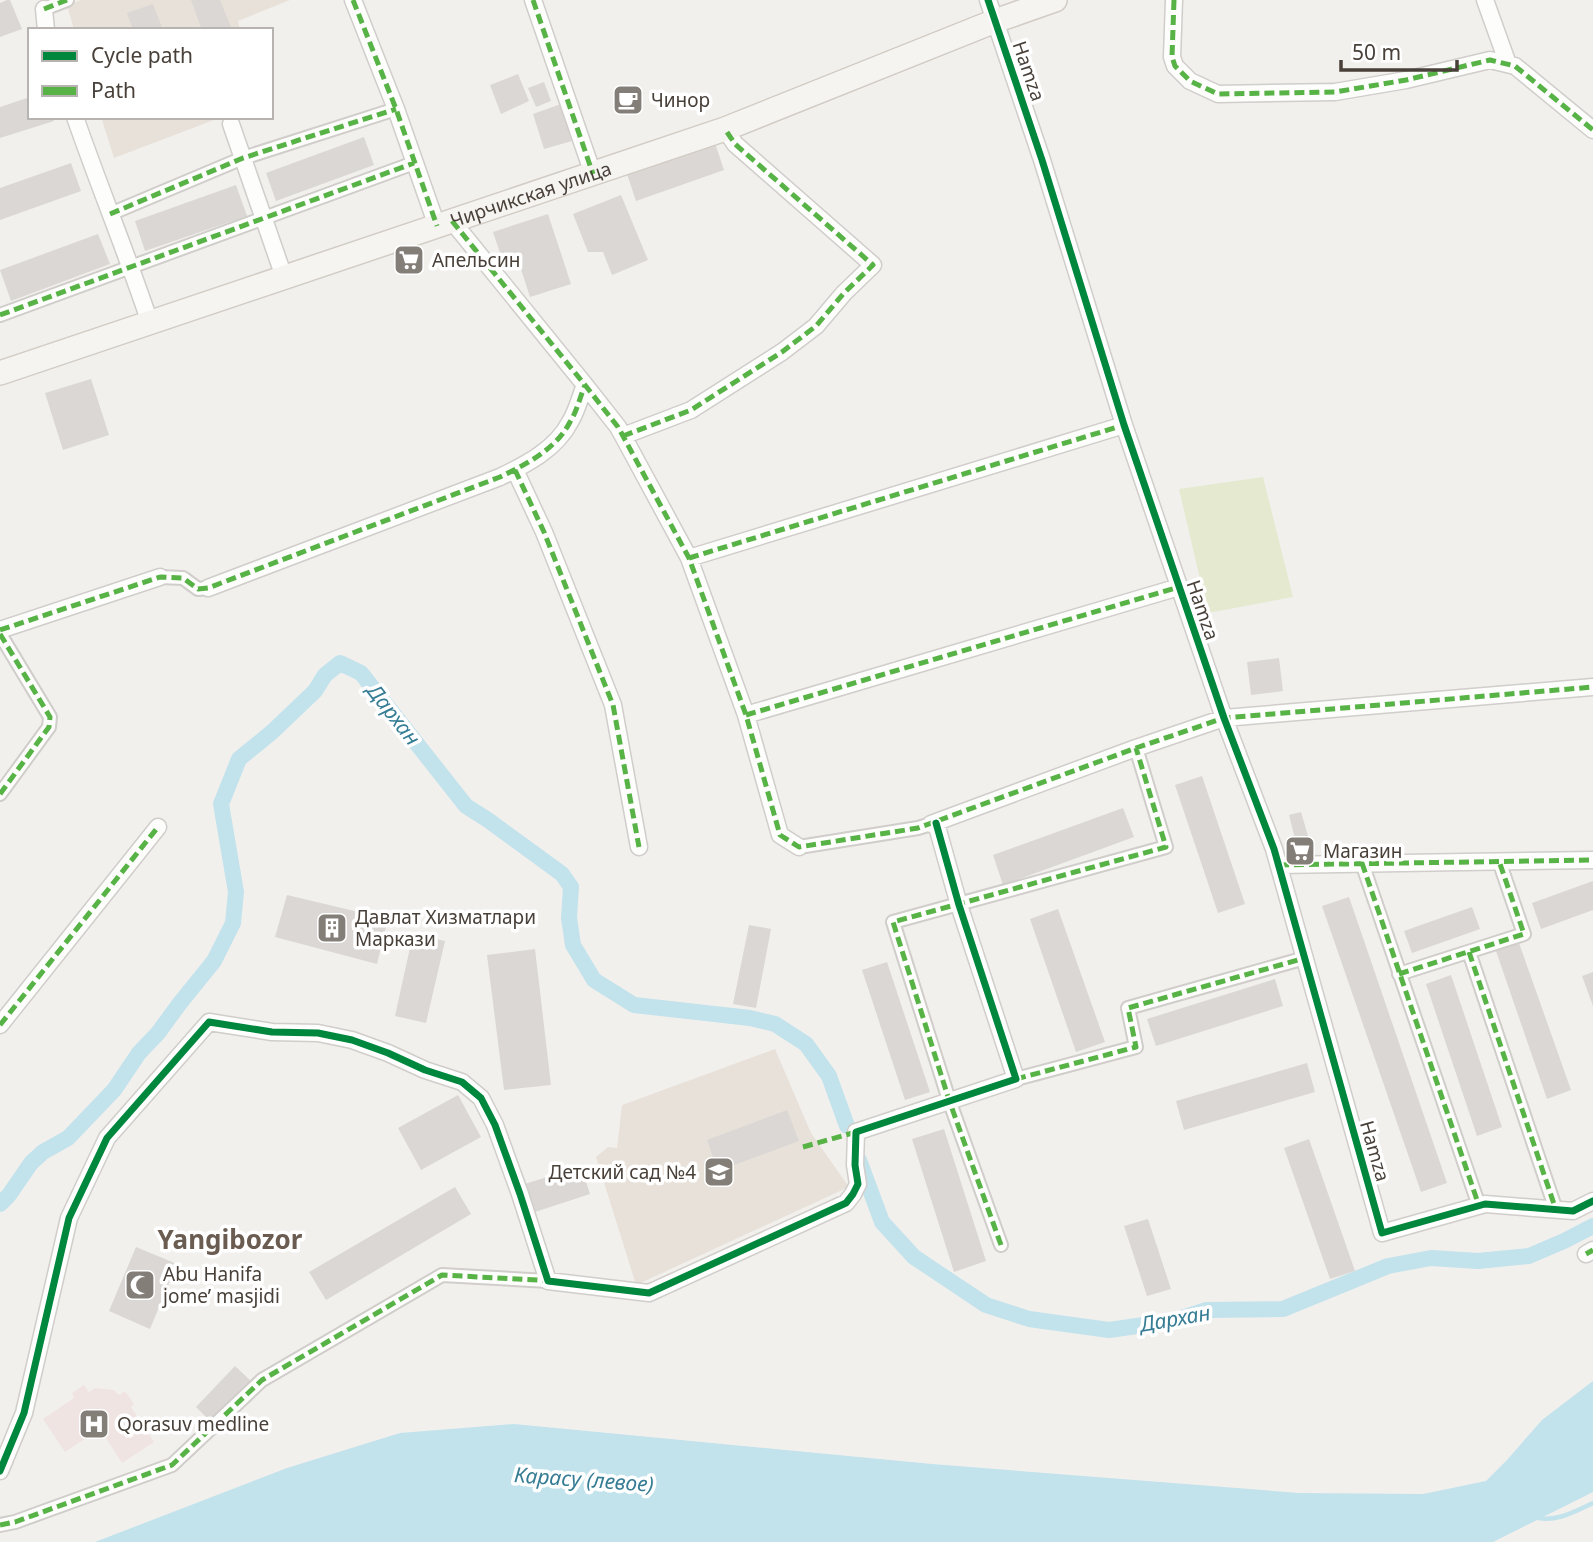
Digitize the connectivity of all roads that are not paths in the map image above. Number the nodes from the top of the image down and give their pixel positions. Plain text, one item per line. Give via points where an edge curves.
1 (67, 0) edge
2 (353, 0) edge
3 (533, 0) edge
4 (1055, 0) edge
5 (1174, 0) edge
6 (1485, 0) edge
7 (44, 9) joint
8 (992, 10) edge
9 (46, 28) edge
10 (1508, 64) junction
11 (396, 109) junction
12 (76, 119) edge
13 (231, 124) dead end
14 (725, 129) junction
15 (1593, 130) edge
16 (243, 158) junction
17 (414, 163) junction
18 (593, 174) junction
19 (110, 215) junction
20 (263, 218) junction
21 (444, 224) junction
22 (131, 266) junction
23 (284, 277) junction
24 (0, 315) edge
25 (150, 323) junction
26 (0, 373) edge
27 (585, 385) junction
28 (1124, 425) junction
29 (623, 436) junction
30 (515, 470) junction
31 (690, 558) junction
32 (160, 577) joint
33 (1179, 587) junction
34 (208, 589) joint
35 (0, 632) edge
36 (1592, 686) edge
37 (746, 715) junction
38 (1224, 718) junction
39 (1136, 748) junction
40 (0, 794) edge
41 (933, 823) junction
42 (158, 827) dead end
43 (639, 847) dead end
44 (799, 847) joint
45 (1593, 860) edge
46 (1499, 861) junction
47 (1362, 863) junction
48 (1279, 865) junction
49 (959, 905) junction
50 (1469, 951) junction
51 (1305, 958) junction
52 (1399, 974) junction
53 (0, 1025) edge
54 (1016, 1079) junction
55 (949, 1100) junction
56 (1477, 1200) dead end
57 (1593, 1201) edge
58 (1556, 1210) junction
59 (1001, 1245) dead end
60 (548, 1281) junction
61 (0, 1471) edge
62 (0, 1525) edge

1 - 7 street
2 - 11 street
3 - 18 street
4 - 8 main road, Чирчикская улица
5 - 10 street via 1175,66 1190,81 1218,94 1335,92 1490,60
6 - 10 street
7 - 9 street
8 - 14 main road, Чирчикская улица
8 - 28 street, Hamza
10 - 15 street
11 - 16 street
11 - 17 street
12 - 19 street
13 - 16 street
14 - 18 main road, Чирчикская улица
14 - 29 street via 735,144 873,265 816,326 782,352 691,410
16 - 19 street
16 - 20 street
17 - 20 street
17 - 21 street
18 - 21 main road, Чирчикская улица
19 - 22 street
20 - 22 street
20 - 23 street
21 - 23 main road, Чирчикская улица
21 - 27 street
22 - 24 street
22 - 25 street
23 - 25 main road, Чирчикская улица
25 - 26 main road, Чирчикская улица
27 - 29 street
27 - 30 street via 561,437
28 - 31 street
28 - 33 street, Hamza
29 - 31 street
30 - 34 street
30 - 43 street via 613,705
31 - 37 street
32 - 34 street via 183,578 198,589
32 - 35 street
33 - 37 street
33 - 38 street, Hamza
35 - 40 street via 50,717 50,727
36 - 38 street
37 - 44 street via 780,835
38 - 39 street
38 - 48 street, Hamza
39 - 41 street
39 - 49 street via 1166,847
41 - 44 street
41 - 49 street
42 - 53 street
45 - 46 street
46 - 47 street
46 - 50 street via 1524,934
47 - 48 street
47 - 52 street
48 - 51 street, Hamza
49 - 54 street
49 - 55 street via 893,922
50 - 52 street
50 - 58 street
51 - 54 street via 1128,1008 1136,1047
51 - 58 street, Hamza via 1382,1233 1485,1204
52 - 56 street
54 - 55 street
55 - 59 street
55 - 60 street via 856,1132 858,1184 846,1202 649,1293
57 - 58 street via 1573,1211
60 - 61 street via 495,1125 481,1098 462,1082 352,1040 209,1022 107,1138 69,1219 24,1413
60 - 62 street via 442,1275 262,1380 172,1465

